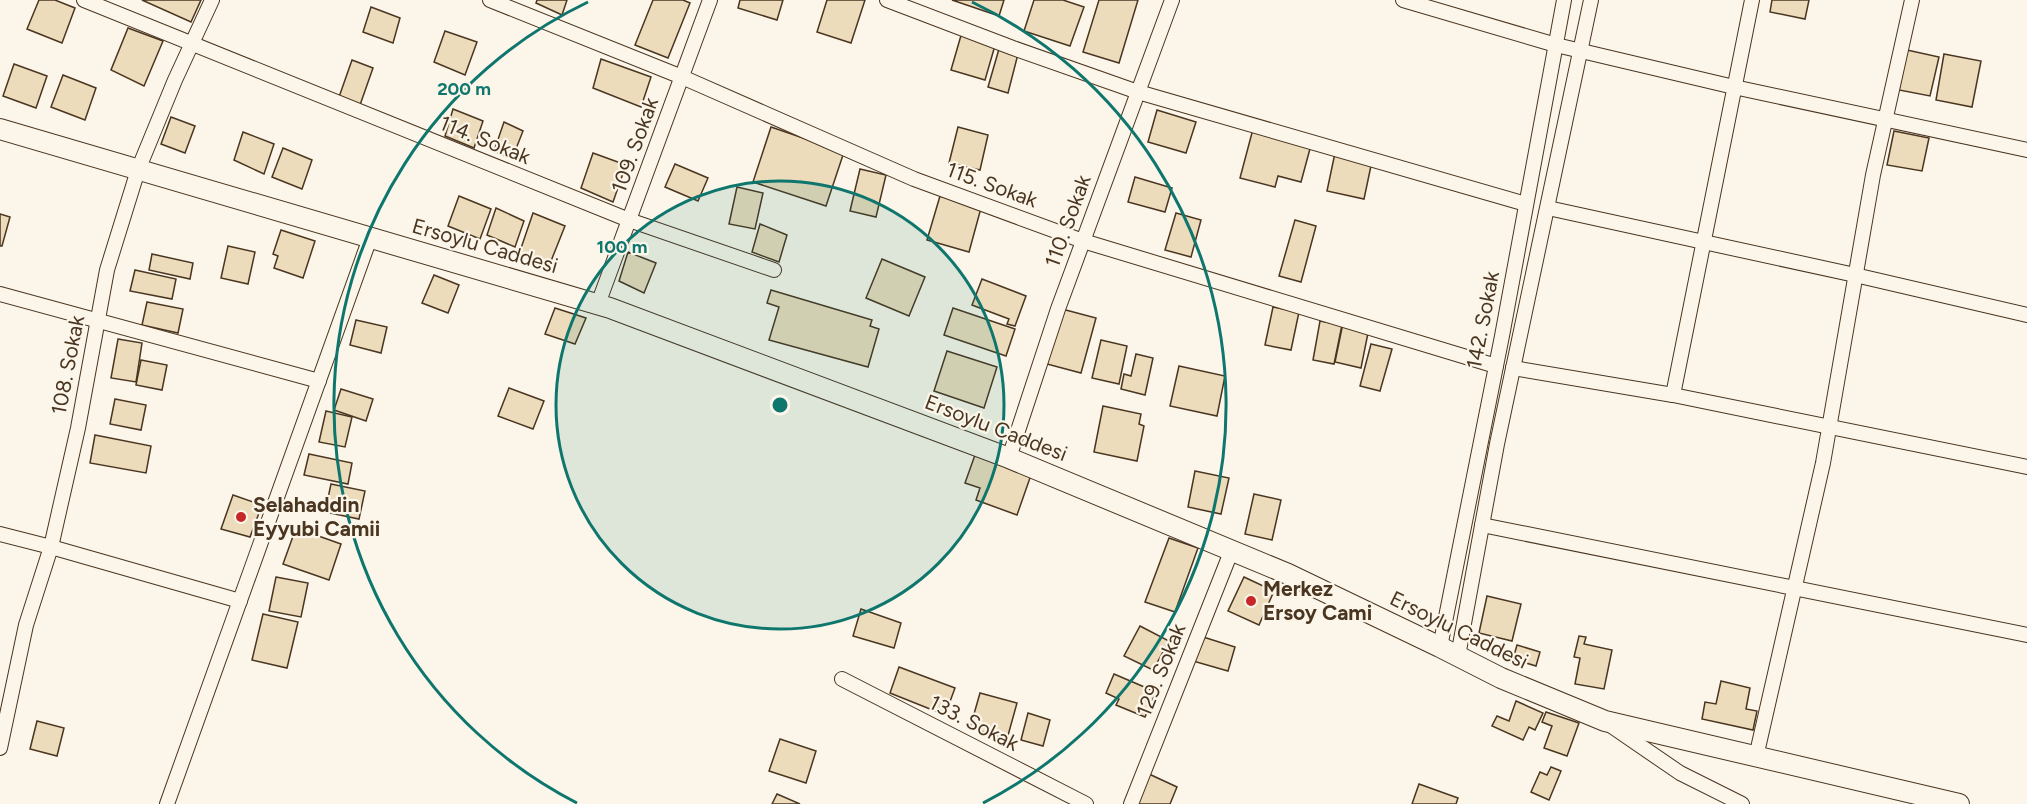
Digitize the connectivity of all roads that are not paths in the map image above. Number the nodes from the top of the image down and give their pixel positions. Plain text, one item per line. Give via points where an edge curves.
1 (84, 0) edge
2 (212, 0) edge
3 (490, 0) edge
4 (710, 0) edge
5 (887, 0) edge
6 (1172, 0) edge
7 (1403, 0) edge
8 (1564, 0) edge
9 (1591, 0) edge
10 (1752, 0) edge
11 (1912, 0) edge
12 (191, 45) junction
13 (1556, 45) junction
14 (1581, 50) junction
15 (682, 77) junction
16 (1734, 87) junction
17 (1138, 92) junction
18 (1886, 118) junction
19 (0, 129) edge
20 (2027, 150) edge
21 (138, 170) junction
22 (1526, 204) junction
23 (1548, 208) junction
24 (629, 220) junction
25 (370, 238) junction
26 (1083, 241) junction
27 (1704, 242) junction
28 (774, 270) dead end
29 (1855, 275) junction
30 (0, 294) edge
31 (598, 304) junction
32 (2027, 315) edge
33 (98, 321) junction
34 (1496, 366) junction
35 (1513, 368) junction
36 (319, 381) junction
37 (1674, 395) junction
38 (1829, 426) junction
39 (1010, 458) junction
40 (2027, 467) edge
41 (1482, 525) junction
42 (0, 534) edge
43 (51, 547) junction
44 (1231, 552) junction
45 (1795, 587) junction
46 (240, 601) junction
47 (2027, 635) edge
48 (1440, 647) junction
49 (1458, 656) junction
50 (843, 679) dead end
51 (1605, 722) junction
52 (0, 748) edge
53 (1756, 757) junction
54 (167, 804) edge
55 (1086, 804) edge
56 (1131, 804) edge
57 (1742, 804) edge
58 (1959, 804) edge

1 - 12 street, 114. Sokak
2 - 12 street, 108. Sokak
3 - 15 street, 115. Sokak
4 - 15 street, 109. Sokak
5 - 17 street
6 - 17 street, 110. Sokak
7 - 13 street
8 - 13 street, 142. Sokak
9 - 14 street
10 - 16 street
11 - 18 street
12 - 21 street, 108. Sokak
12 - 24 street, 114. Sokak
13 - 14 street
13 - 22 street, 142. Sokak
14 - 16 street
14 - 23 street
15 - 24 street, 109. Sokak
15 - 26 street, 115. Sokak via 914,179
16 - 18 street
16 - 27 street
17 - 22 street
17 - 26 street, 110. Sokak
18 - 20 street
18 - 29 street
19 - 21 street, Ersoylu Caddesi
21 - 25 street, Ersoylu Caddesi
21 - 33 street, 108. Sokak via 106,270
22 - 34 street, 142. Sokak
23 - 27 street
23 - 35 street
24 - 28 street, 114. Sokak
24 - 31 street, 109. Sokak
25 - 31 street, Ersoylu Caddesi
25 - 36 street
26 - 34 street, 115. Sokak
26 - 39 street, 110. Sokak
27 - 29 street
27 - 37 street
29 - 32 street
29 - 38 street
30 - 33 street
31 - 39 street, Ersoylu Caddesi
33 - 36 street
33 - 43 street, 108. Sokak
34 - 48 street, 142. Sokak
35 - 37 street
35 - 41 street
36 - 46 street
37 - 38 street
38 - 40 street
38 - 45 street
39 - 44 street, Ersoylu Caddesi
41 - 45 street
41 - 49 street
42 - 43 street
43 - 46 street
43 - 52 street, 108. Sokak via 26,625
44 - 48 street, Ersoylu Caddesi via 1288,574
44 - 56 street, 129. Sokak
45 - 47 street
45 - 53 street
46 - 54 street
48 - 49 street, Ersoylu Caddesi
49 - 51 street, Ersoylu Caddesi
50 - 55 street, 133. Sokak
51 - 53 street, Ersoylu Caddesi
51 - 57 street via 1680,773
53 - 58 street, Ersoylu Caddesi

